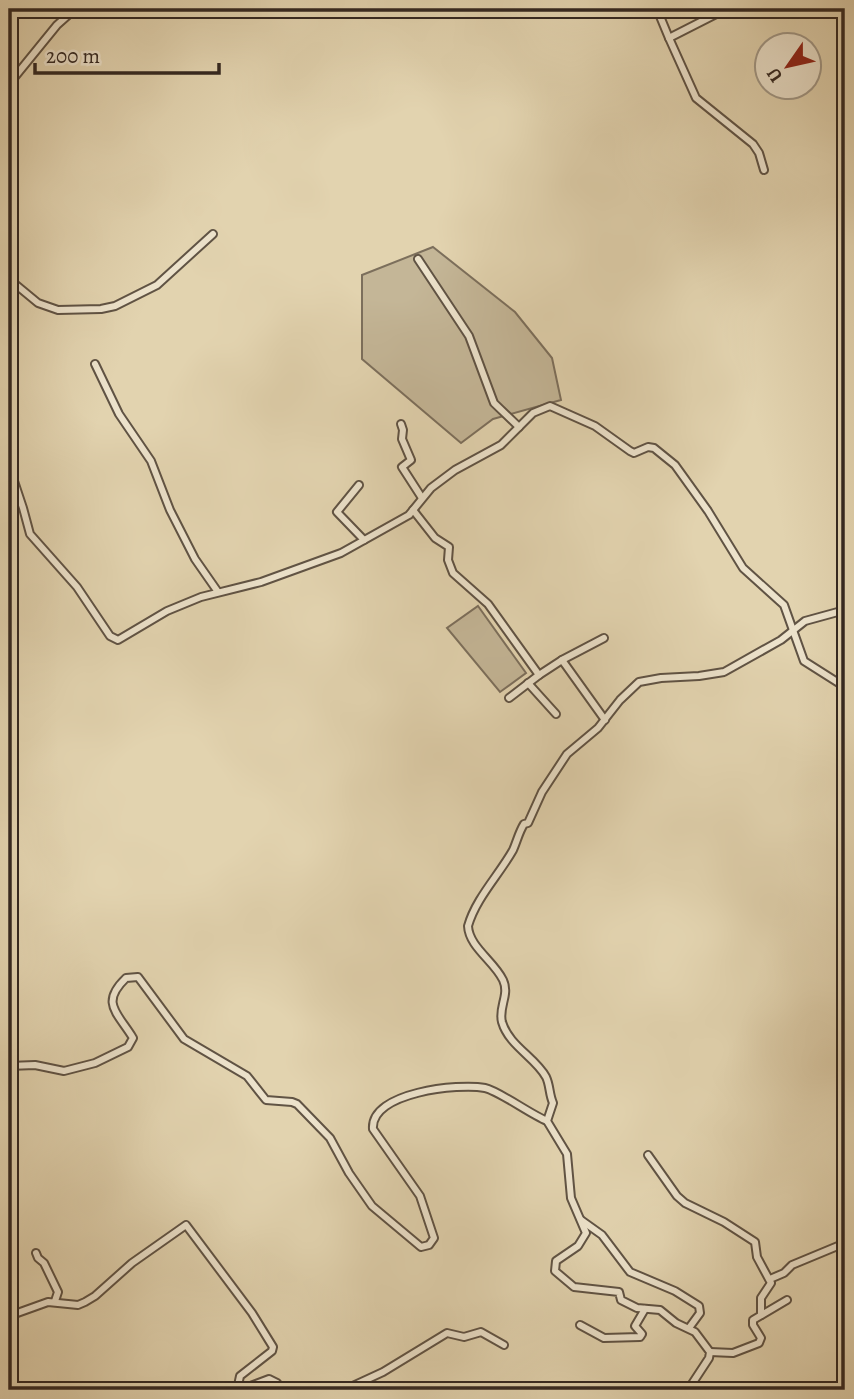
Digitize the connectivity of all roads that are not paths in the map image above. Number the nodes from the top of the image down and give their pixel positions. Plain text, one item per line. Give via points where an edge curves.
1 (75, 9) edge
2 (657, 9) edge
3 (726, 9) edge
4 (669, 38) junction
5 (9, 84) edge
6 (764, 170) dead end
7 (213, 234) dead end
8 (418, 258) dead end
9 (9, 287) edge
10 (95, 364) dead end
11 (401, 424) dead end
12 (519, 427) junction
13 (9, 466) edge
14 (359, 485) dead end
15 (422, 498) junction
16 (413, 510) junction
17 (364, 540) junction
18 (218, 592) junction
19 (845, 610) edge
20 (793, 630) junction
21 (604, 638) dead end
22 (562, 660) junction
23 (539, 675) junction
24 (528, 683) junction
25 (845, 687) edge
26 (509, 698) dead end
27 (556, 714) dead end
28 (605, 720) junction
29 (9, 1066) edge
30 (547, 1121) junction
31 (648, 1156) dead end
32 (579, 1218) junction
33 (845, 1243) edge
34 (36, 1253) dead end
35 (770, 1279) junction
36 (787, 1300) dead end
37 (55, 1301) junction
38 (645, 1309) junction
39 (761, 1315) junction
40 (9, 1316) edge
41 (580, 1325) dead end
42 (689, 1328) junction
43 (504, 1345) dead end
44 (710, 1352) junction
45 (238, 1390) edge
46 (287, 1390) edge
47 (344, 1390) edge
48 (688, 1390) edge

1 - 5 street
2 - 4 street
3 - 4 street
4 - 6 street via 694,95 753,144
7 - 9 street via 157,285 115,306 58,310 35,302 15,284
8 - 12 street via 469,336 494,403
10 - 18 street via 119,414 151,461 196,562
11 - 15 street via 411,460 402,467
12 - 15 street via 501,445 455,470
12 - 20 street via 533,413 550,406 595,426 634,453 648,447 660,451 690,484 743,568 784,605
13 - 18 street via 30,534 77,587 114,640 167,611
14 - 17 street via 337,512
15 - 16 street
16 - 17 street
16 - 23 street via 435,538 449,547 453,573 486,602
17 - 18 street via 292,572
19 - 20 street via 812,618
20 - 25 street via 804,662
20 - 28 street via 724,672 639,682
21 - 22 street
22 - 23 street
22 - 28 street
23 - 24 street
24 - 26 street
24 - 27 street
28 - 30 street via 570,749 557,767 468,926 470,937 505,985 502,1023 547,1079 553,1103
29 - 30 street via 36,1065 64,1072 128,1047 133,1038 111,997 125,978 138,977 184,1039 247,1076 265,1099 297,1104 330,1138 372,1206 421,1247 432,1244 434,1236 417,1191 373,1129 379,1112 395,1099 438,1089 484,1088
30 - 32 street via 567,1154 570,1198
31 - 35 street via 685,1203 755,1242 757,1257
32 - 38 street via 586,1233 556,1261 558,1275 574,1287 618,1292 621,1300
32 - 42 street via 602,1235 630,1272 699,1306 701,1312
33 - 35 street
34 - 37 street via 58,1292
35 - 39 street via 761,1298
36 - 39 street
37 - 40 street
37 - 45 street via 85,1302 186,1225 273,1347 240,1376
38 - 41 street via 635,1326 642,1334 638,1338 604,1338
38 - 42 street via 660,1310
39 - 44 street via 752,1323 761,1338 759,1343 733,1353
42 - 44 street
43 - 47 street via 481,1332 464,1337 447,1333
44 - 48 street
45 - 46 street via 269,1379

